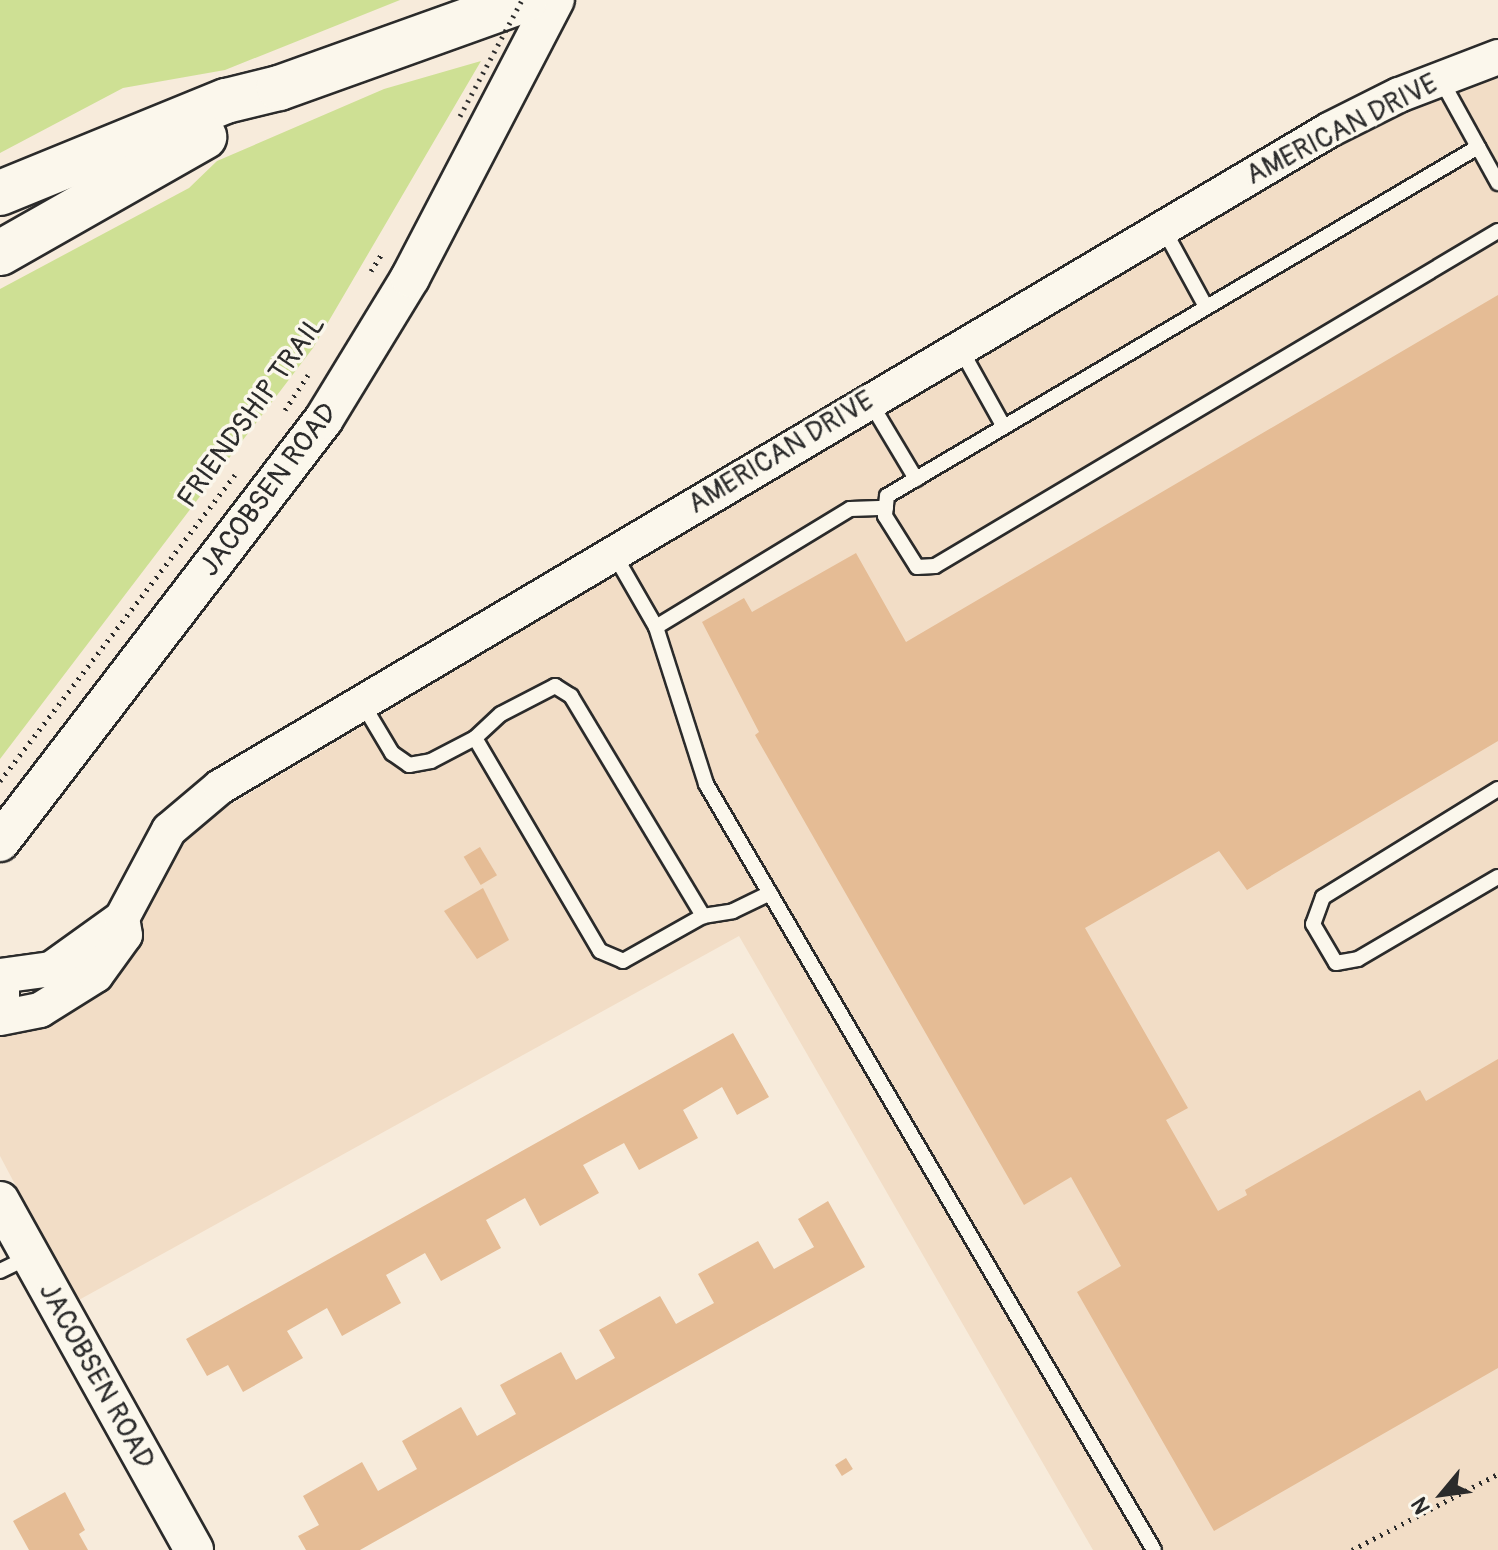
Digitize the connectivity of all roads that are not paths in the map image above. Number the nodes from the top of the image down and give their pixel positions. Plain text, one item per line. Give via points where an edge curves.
1 (523, 0) edge
2 (555, 0) edge
3 (1498, 57) edge
4 (1440, 78) junction
5 (279, 88) junction
6 (1478, 147) junction
7 (1498, 183) edge
8 (0, 193) edge
9 (1163, 228) junction
10 (1498, 231) edge
11 (0, 253) edge
12 (1206, 307) junction
13 (960, 348) junction
14 (870, 401) junction
15 (1004, 427) junction
16 (916, 479) junction
17 (886, 508) junction
18 (613, 552) junction
19 (656, 627) junction
20 (361, 701) junction
21 (475, 738) junction
22 (1498, 789) edge
23 (1, 845) edge
24 (1498, 877) edge
25 (770, 893) junction
26 (703, 916) junction
27 (122, 918) junction
28 (0, 976) edge
29 (0, 986) edge
30 (0, 999) edge
31 (0, 1018) edge
32 (0, 1201) edge
33 (15, 1264) edge
34 (194, 1550) edge
35 (1154, 1550) edge

1 - 5 highway
2 - 23 main road, JACOBSEN ROAD via 479,114 410,278 324,419
3 - 4 street, AMERICAN DRIVE
4 - 6 lane
4 - 9 street, AMERICAN DRIVE via 1329,130
5 - 8 highway via 226,101
5 - 11 highway via 235,121
6 - 7 lane
6 - 12 lane
9 - 12 lane
9 - 13 street, AMERICAN DRIVE
10 - 17 lane via 935,566 917,567
12 - 15 lane
13 - 14 street, AMERICAN DRIVE
13 - 15 lane
14 - 16 lane
14 - 18 street, AMERICAN DRIVE
15 - 16 lane
16 - 17 lane via 887,496
17 - 19 lane via 850,509
18 - 19 lane
18 - 20 street, AMERICAN DRIVE
19 - 25 lane via 697,763
20 - 21 lane via 392,753 409,765 431,761
20 - 27 street, AMERICAN DRIVE via 184,814 169,830
21 - 26 lane via 600,951 623,961
21 - 26 lane via 501,714 555,686 571,696
22 - 24 lane via 1323,897 1313,924 1336,963 1358,959
25 - 26 lane via 733,911
25 - 35 lane
27 - 28 street, AMERICAN DRIVE via 51,969
27 - 31 street, AMERICAN DRIVE via 125,935 96,975 40,1010
29 - 30 main road
32 - 33 main road, JACOBSEN ROAD
33 - 34 main road, JACOBSEN ROAD

